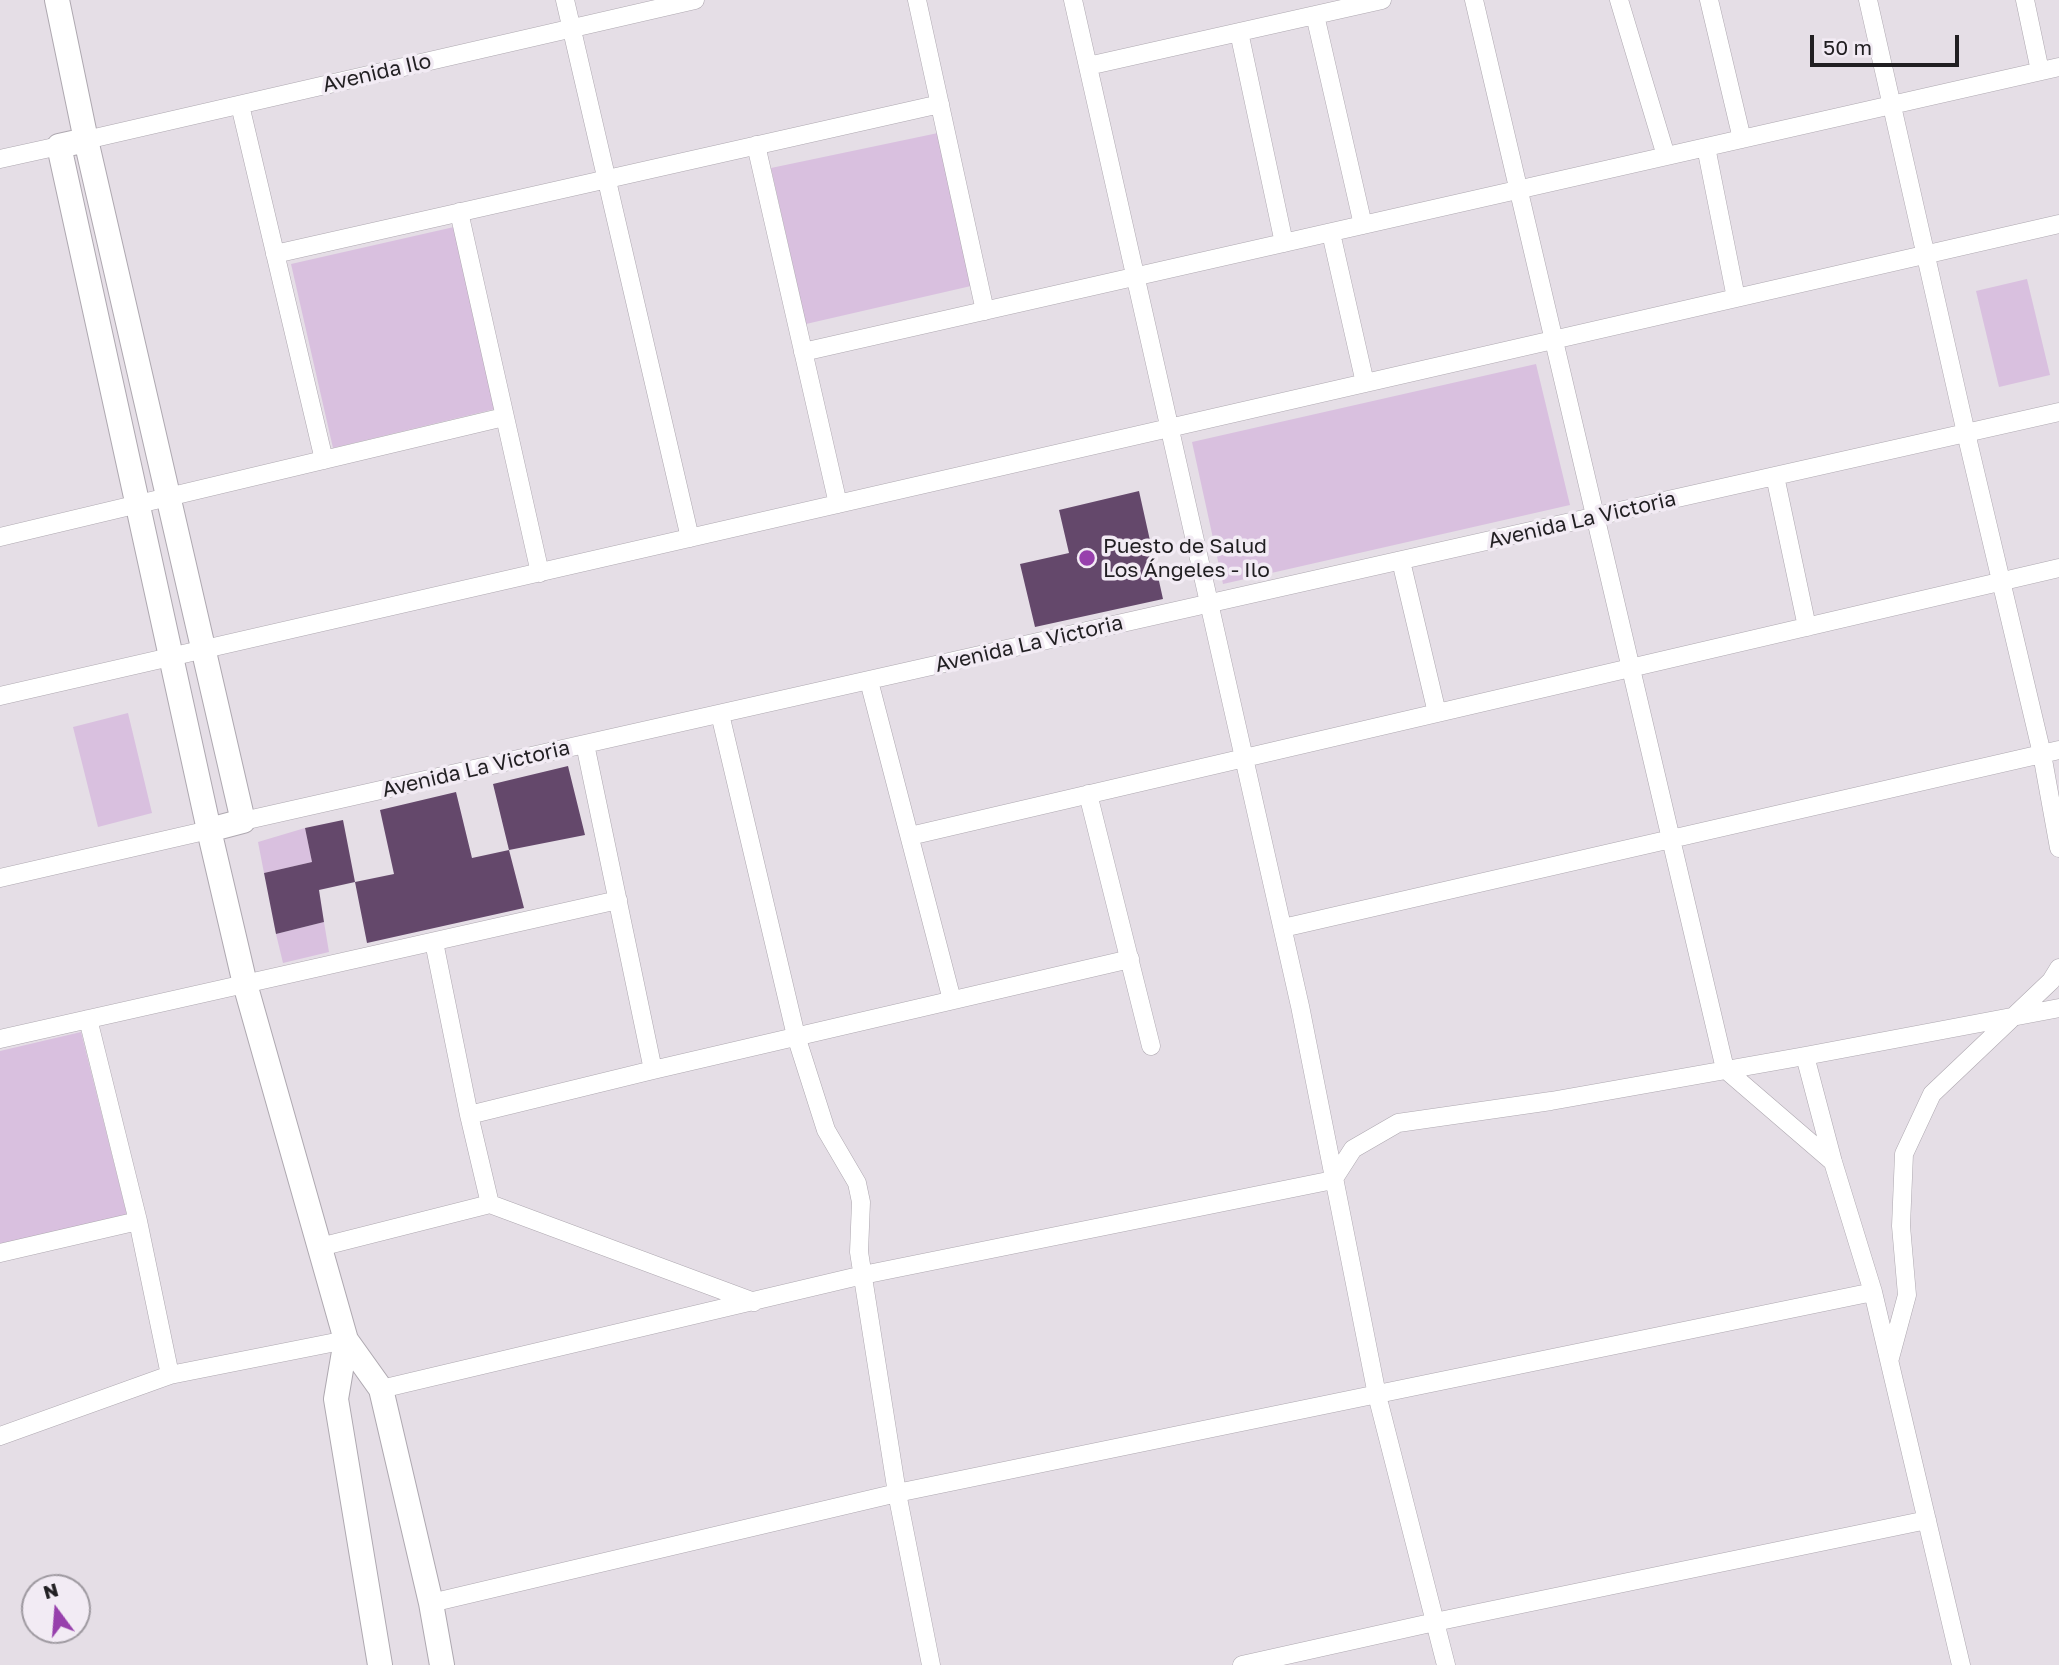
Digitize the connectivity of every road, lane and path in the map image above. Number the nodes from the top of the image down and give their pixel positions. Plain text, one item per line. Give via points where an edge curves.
1 (57, 0) edge
2 (565, 0) edge
3 (695, 0) edge
4 (917, 0) edge
5 (1073, 0) edge
6 (1382, 0) edge
7 (1474, 0) edge
8 (1619, 0) edge
9 (1709, 0) edge
10 (1868, 0) edge
11 (2025, 0) edge
12 (1315, 15) junction
13 (572, 28) junction
14 (1238, 33) junction
15 (1088, 66) junction
16 (2059, 67) edge
17 (2040, 71) junction
18 (940, 104) junction
19 (240, 105) junction
20 (1892, 105) junction
21 (1742, 139) junction
22 (86, 140) junction
23 (756, 145) junction
24 (59, 146) junction
25 (1706, 148) junction
26 (1667, 156) junction
27 (0, 159) edge
28 (607, 179) junction
29 (1518, 190) junction
30 (459, 212) junction
31 (2059, 224) edge
32 (1363, 225) junction
33 (1331, 233) junction
34 (1284, 243) junction
35 (275, 254) junction
36 (1926, 254) junction
37 (1136, 277) junction
38 (1737, 298) junction
39 (985, 311) junction
40 (1553, 340) junction
41 (803, 352) junction
42 (1365, 383) junction
43 (2059, 412) edge
44 (504, 416) junction
45 (1170, 428) junction
46 (1966, 433) junction
47 (324, 460) junction
48 (1775, 476) junction
49 (168, 498) junction
50 (838, 504) junction
51 (138, 505) junction
52 (1595, 517) junction
53 (0, 537) edge
54 (690, 538) junction
55 (1401, 561) junction
56 (2059, 568) edge
57 (540, 573) junction
58 (2001, 581) junction
59 (1210, 604) junction
60 (1807, 627) junction
61 (203, 650) junction
62 (171, 657) junction
63 (1630, 667) junction
64 (869, 681) junction
65 (0, 696) edge
66 (1437, 713) junction
67 (720, 714) junction
68 (585, 744) junction
69 (2051, 752) edge
70 (1244, 758) junction
71 (1088, 794) junction
72 (243, 821) junction
73 (209, 830) junction
74 (910, 836) junction
75 (1671, 839) junction
76 (2059, 848) edge
77 (0, 878) edge
78 (618, 900) junction
79 (1283, 928) junction
80 (434, 942) junction
81 (1130, 959) junction
82 (2059, 968) edge
83 (246, 984) junction
84 (952, 1000) junction
85 (2059, 1008) edge
86 (2014, 1016) junction
87 (88, 1019) junction
88 (796, 1036) junction
89 (0, 1039) edge
90 (1151, 1046) dead end
91 (1805, 1056) junction
92 (1725, 1069) junction
93 (653, 1070) junction
94 (469, 1115) junction
95 (1833, 1162) junction
96 (1334, 1180) junction
97 (490, 1204) junction
98 (138, 1221) junction
99 (320, 1247) junction
100 (0, 1253) edge
101 (863, 1275) junction
102 (1873, 1292) junction
103 (754, 1302) junction
104 (346, 1340) junction
105 (1889, 1361) junction
106 (170, 1376) junction
107 (381, 1389) junction
108 (1377, 1395) junction
109 (0, 1436) edge
110 (897, 1493) junction
111 (1927, 1520) junction
112 (431, 1604) junction
113 (1435, 1622) junction
114 (380, 1665) edge
115 (442, 1665) edge
116 (931, 1665) edge
117 (1242, 1665) edge
118 (1446, 1665) edge
119 (1961, 1665) edge

1 - 22 street
2 - 13 street
3 - 13 street, Avenida Ilo
4 - 18 street
5 - 15 street
6 - 12 street
7 - 29 street
8 - 26 street
9 - 21 street
10 - 20 street
11 - 17 street
12 - 14 street
12 - 32 street
13 - 19 street, Avenida Ilo
13 - 28 street
14 - 15 street
14 - 34 street
15 - 37 street
16 - 17 street
17 - 20 street
18 - 23 street
18 - 39 street
19 - 22 street, Avenida Ilo
19 - 35 street
20 - 21 street
20 - 36 street
21 - 25 street
22 - 24 street, Avenida Ilo
22 - 49 street
23 - 28 street
23 - 41 street
24 - 27 street
24 - 51 street
25 - 26 street
25 - 38 street
26 - 29 street
28 - 30 street
28 - 54 street
29 - 32 street
29 - 40 street
30 - 35 street
30 - 44 street
31 - 36 street
32 - 33 street
33 - 34 street
33 - 42 street
34 - 37 street
35 - 47 street
36 - 38 street
36 - 46 street
37 - 39 street
37 - 45 street
38 - 40 street
39 - 41 street
40 - 42 street
40 - 52 street
41 - 50 street
42 - 45 street
43 - 46 street, Avenida La Victoria
44 - 47 street
44 - 57 street
45 - 50 street
45 - 59 street
46 - 48 street, Avenida La Victoria
46 - 58 street
47 - 49 street
48 - 52 street, Avenida La Victoria
48 - 60 street
49 - 51 street
49 - 61 street
50 - 54 street
51 - 53 street
51 - 62 street
52 - 55 street, Avenida La Victoria
52 - 63 street
54 - 57 street
55 - 59 street, Avenida La Victoria
55 - 66 street
56 - 58 street
57 - 61 street
58 - 60 street
58 - 69 street
59 - 64 street, Avenida La Victoria
59 - 70 street
60 - 63 street
61 - 62 street
61 - 72 street
62 - 65 street
62 - 73 street
63 - 66 street
63 - 75 street
64 - 67 street, Avenida La Victoria
64 - 74 street
66 - 70 street
67 - 68 street, Avenida La Victoria
67 - 88 street
68 - 72 street, Avenida La Victoria
68 - 78 street
69 - 75 street
69 - 76 street
70 - 71 street
70 - 79 street
71 - 74 street
71 - 81 street
72 - 73 street, Avenida La Victoria
73 - 77 street, Avenida La Victoria
73 - 83 street
74 - 84 street
75 - 79 street
75 - 92 street
78 - 80 street
78 - 93 street
79 - 96 street
80 - 83 street
80 - 94 street
81 - 84 street
81 - 90 street
82 - 86 street via 2052,981
83 - 87 street
83 - 99 street
84 - 88 street
85 - 86 street
86 - 91 street
86 - 105 street via 1932,1094 1904,1154 1901,1226 1907,1295
87 - 89 street
87 - 98 street
88 - 93 street
88 - 101 street via 826,1130 858,1183
91 - 92 street
91 - 95 street
92 - 95 street
92 - 96 street via 1551,1101 1398,1122 1353,1149
93 - 94 street
94 - 97 street
95 - 102 street
96 - 101 street
96 - 108 street
97 - 99 street
97 - 103 street
98 - 100 street
98 - 106 street
99 - 104 street
101 - 103 street
101 - 110 street
102 - 105 street
102 - 108 street
103 - 107 street
104 - 106 street
104 - 107 street
104 - 114 street via 336,1399
105 - 111 street
106 - 109 street
107 - 112 street
108 - 110 street
108 - 113 street
110 - 112 street
110 - 116 street
111 - 113 street
111 - 119 street
112 - 115 street
113 - 117 street
113 - 118 street

